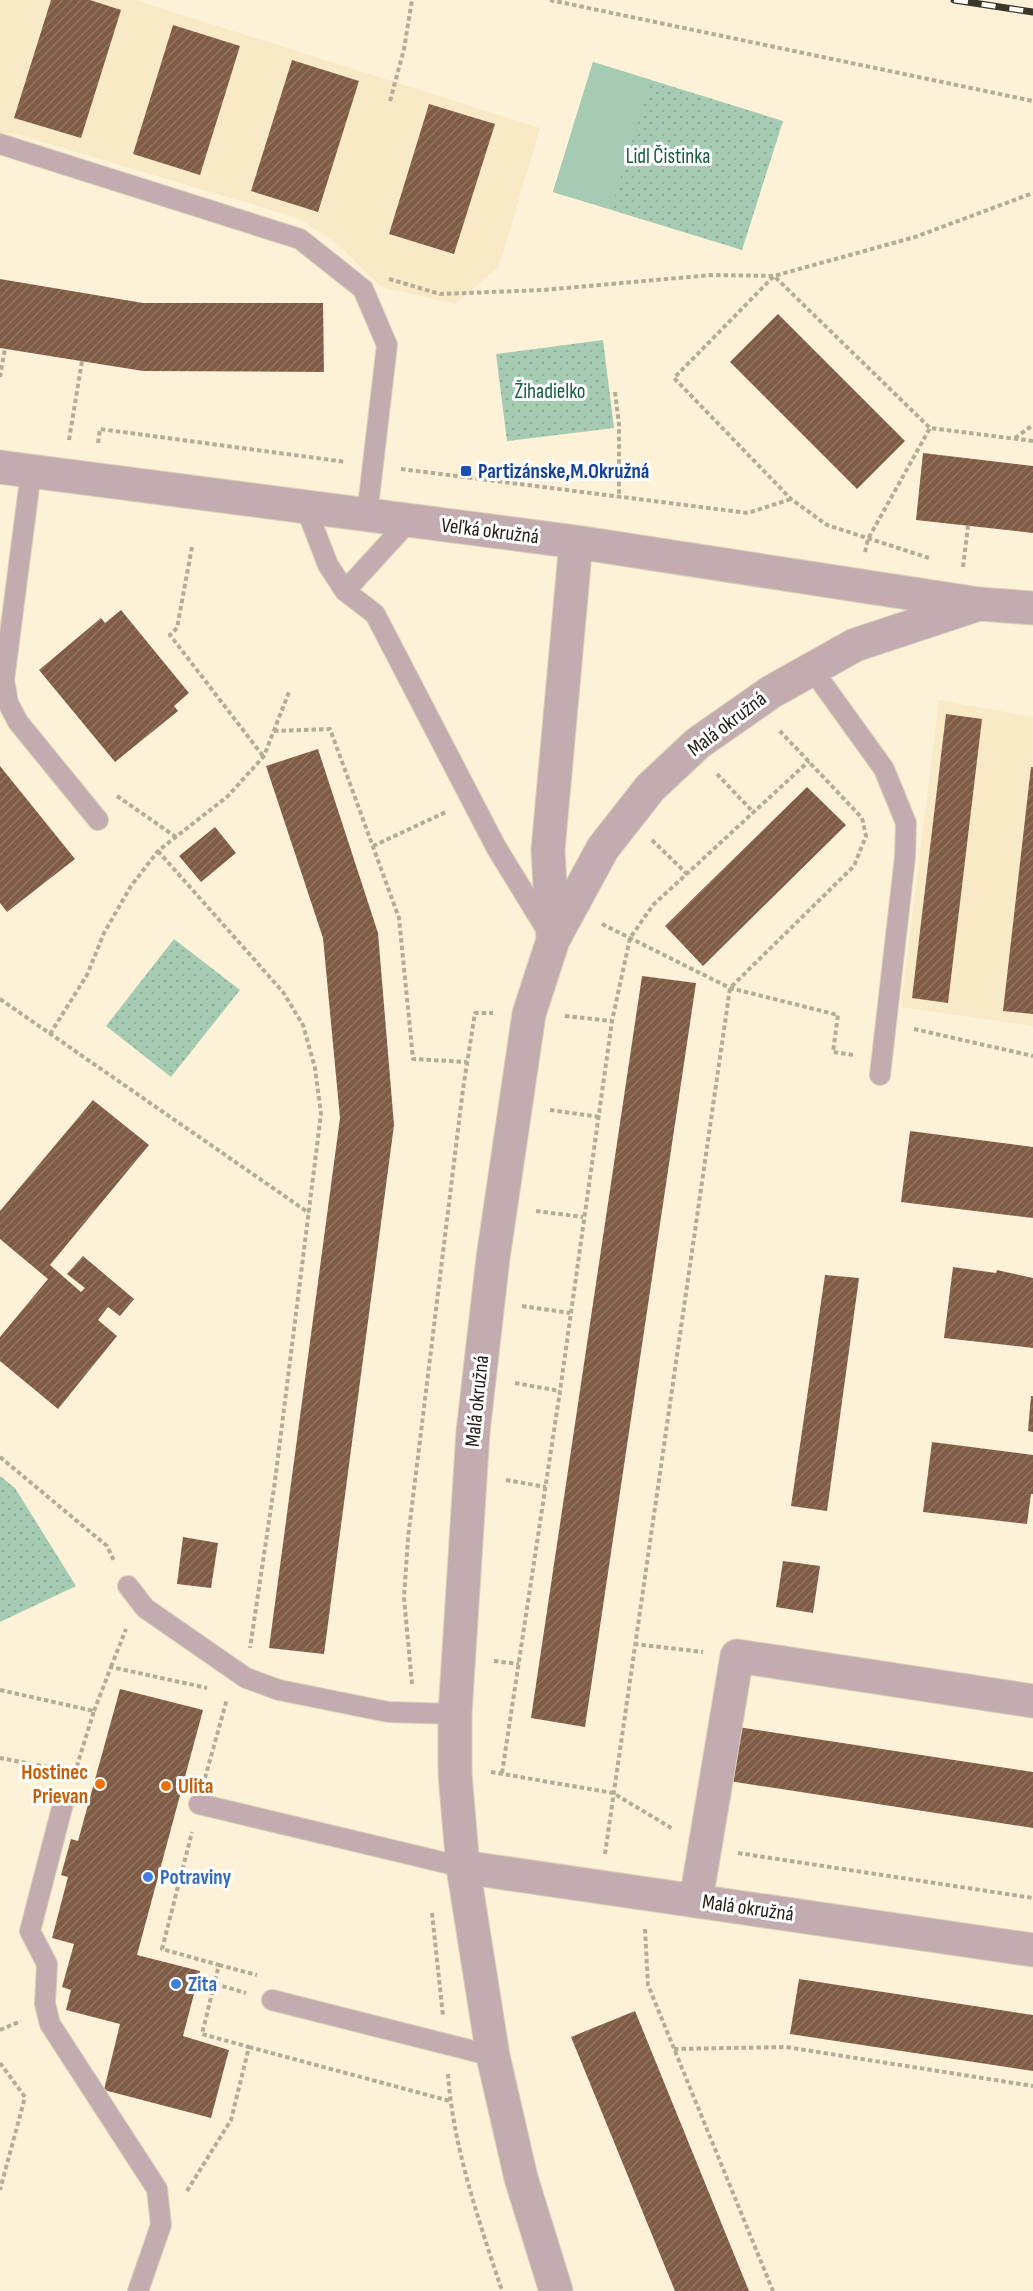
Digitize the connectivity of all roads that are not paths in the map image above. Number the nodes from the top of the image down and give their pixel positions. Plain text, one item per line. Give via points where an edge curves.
1 (0, 144) edge
2 (15, 469) edge
3 (306, 508) junction
4 (367, 515) junction
5 (409, 521) junction
6 (576, 542) junction
7 (345, 591) junction
8 (979, 604) junction
9 (1033, 608) edge
10 (812, 669) junction
11 (98, 820) dead end
12 (553, 940) junction
13 (881, 1066) road end
14 (128, 1586) road end
15 (1033, 1701) edge
16 (455, 1714) junction
17 (63, 1804) dead end
18 (199, 1804) road end
19 (463, 1867) junction
20 (696, 1900) junction
21 (1033, 1950) edge
22 (272, 2000) dead end
23 (493, 2056) junction
24 (138, 2291) edge
25 (556, 2291) edge

1 - 4 lane via 300,239 363,289 387,345
2 - 3 street, Veľká okružná
2 - 11 lane via 4,680 8,703 18,722
3 - 4 street, Veľká okružná
3 - 7 lane via 328,565
4 - 5 street, Veľká okružná
5 - 6 street, Veľká okružná
5 - 7 lane
6 - 8 street, Veľká okružná
6 - 12 street, Malá okružná via 548,850
7 - 12 lane via 375,614 496,848
8 - 9 street, Veľká okružná
8 - 10 street, Malá okružná via 855,645
10 - 12 street, Malá okružná via 698,742 650,788 603,848
10 - 13 lane via 884,769 906,823
12 - 16 street, Malá okružná via 529,1014 493,1258 473,1432
14 - 16 lane via 146,1608 246,1678 279,1690 388,1712
15 - 20 street via 737,1656
16 - 19 street, Malá okružná via 455,1774
17 - 24 lane via 30,1931 47,1964 45,2004 50,2024 157,2189 161,2225
18 - 19 lane
19 - 20 street, Malá okružná
19 - 23 street, Malá okružná
20 - 21 street, Malá okružná
22 - 23 lane
23 - 25 street, Malá okružná via 521,2178

